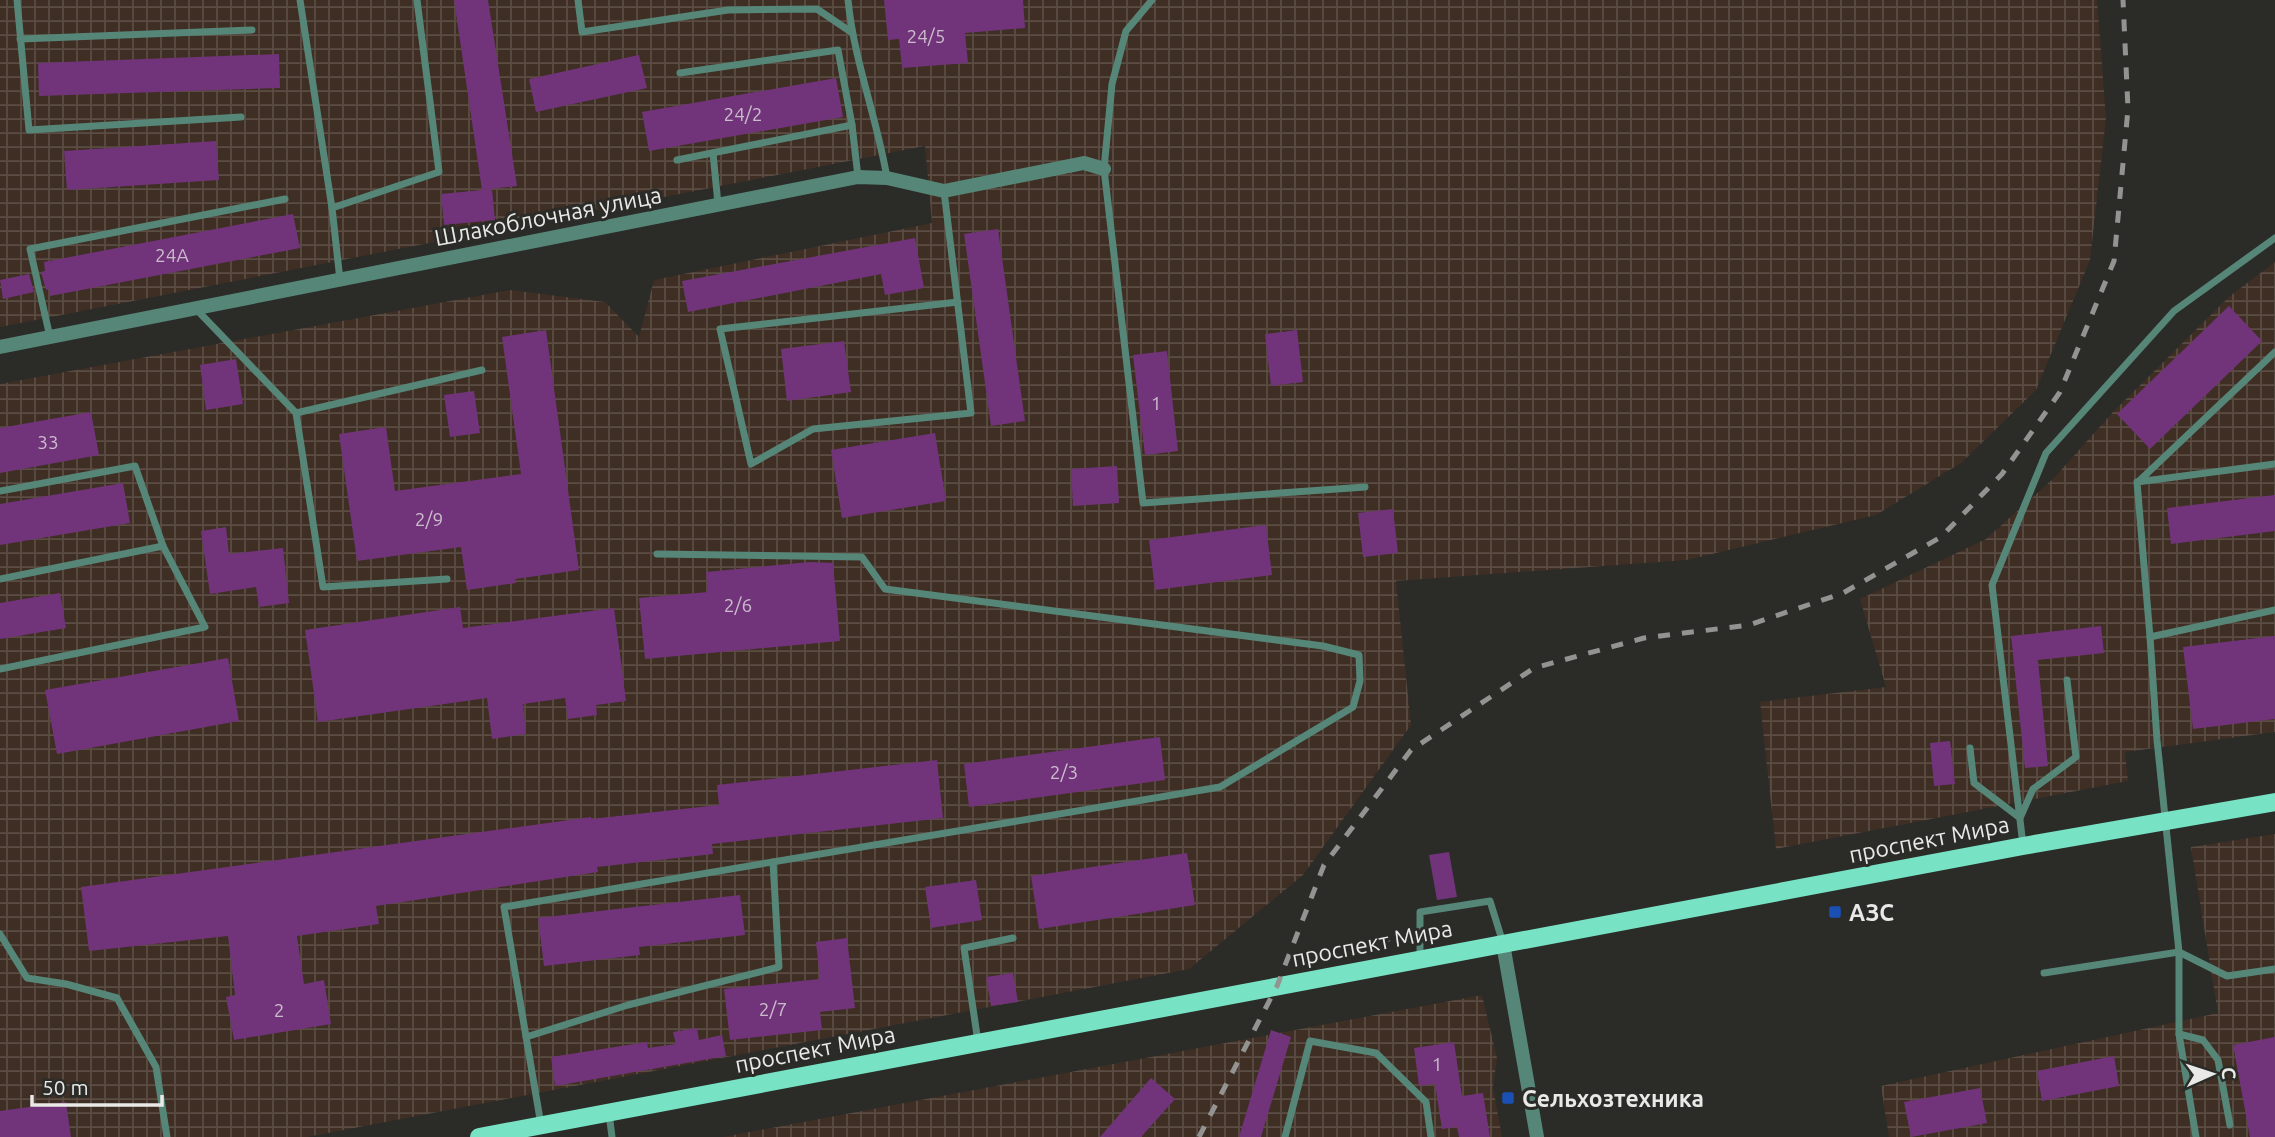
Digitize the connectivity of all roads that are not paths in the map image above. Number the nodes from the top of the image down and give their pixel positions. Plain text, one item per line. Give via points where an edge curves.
1 (17, 0) edge
2 (300, 0) edge
3 (417, 0) edge
4 (578, 0) edge
5 (848, 0) edge
6 (1152, 0) edge
7 (252, 30) dead end
8 (851, 32) junction
9 (20, 39) junction
10 (680, 73) dead end
11 (241, 117) dead end
12 (852, 125) junction
13 (713, 153) junction
14 (677, 160) dead end
15 (1104, 169) junction
16 (858, 177) junction
17 (887, 178) junction
18 (944, 191) junction
19 (285, 199) dead end
20 (718, 205) junction
21 (332, 208) junction
22 (2275, 238) edge
23 (340, 280) junction
24 (958, 302) junction
25 (196, 308) junction
26 (50, 337) junction
27 (0, 347) edge
28 (2275, 352) edge
29 (482, 370) dead end
30 (296, 413) junction
31 (2275, 464) edge
32 (2137, 482) junction
33 (1366, 487) dead end
34 (0, 491) edge
35 (163, 546) junction
36 (657, 554) dead end
37 (0, 579) edge
38 (447, 579) dead end
39 (2275, 610) edge
40 (2150, 637) junction
41 (0, 669) edge
42 (2067, 680) dead end
43 (1970, 748) dead end
44 (2275, 802) edge
45 (2020, 818) junction
46 (2165, 821) junction
47 (2023, 846) junction
48 (773, 862) junction
49 (0, 934) edge
50 (1013, 939) dead end
51 (1503, 944) junction
52 (2179, 952) junction
53 (1420, 959) junction
54 (2275, 969) edge
55 (2044, 973) dead end
56 (2179, 1034) junction
57 (526, 1037) junction
58 (978, 1043) junction
59 (609, 1113) junction
60 (2230, 1125) dead end
61 (541, 1126) junction
62 (167, 1137) edge
63 (479, 1137) edge
64 (612, 1137) edge
65 (1285, 1137) edge
66 (1431, 1137) edge
67 (1537, 1137) edge
68 (2196, 1137) edge

1 - 9 lane
2 - 21 lane
3 - 21 lane via 439,172
4 - 8 lane via 582,32 728,10 817,9
5 - 8 lane
6 - 15 lane via 1126,31 1112,84
7 - 9 lane
8 - 17 lane
9 - 11 lane via 29,130
10 - 12 lane via 838,50
12 - 13 lane
12 - 16 lane
13 - 14 lane
13 - 20 lane
15 - 18 street, Шлакоблочная улица via 1084,163
15 - 33 lane via 1143,503
16 - 17 street, Шлакоблочная улица
16 - 20 street, Шлакоблочная улица
17 - 18 street, Шлакоблочная улица
18 - 24 lane
19 - 26 lane via 30,249
20 - 23 street, Шлакоблочная улица
21 - 23 lane
22 - 45 lane via 2174,311 2046,453 1992,584
23 - 25 street, Шлакоблочная улица
24 - 24 lane via 971,413 813,429 751,464 720,329
25 - 26 street, Шлакоблочная улица
25 - 30 lane
26 - 27 street, Шлакоблочная улица
28 - 32 lane
29 - 30 lane
30 - 38 lane via 323,587
31 - 32 lane
32 - 40 lane
34 - 35 lane via 135,466
35 - 37 lane
35 - 41 lane via 205,627
36 - 48 lane via 862,557 885,589 1323,646 1359,655 1360,681 1353,707 1220,787
39 - 40 lane
40 - 46 lane
42 - 45 lane via 2076,757 2033,789
43 - 45 lane via 1973,783
44 - 46 main road, проспект Мира
45 - 47 lane
46 - 47 main road, проспект Мира
46 - 52 lane
47 - 51 main road, проспект Мира
48 - 57 lane via 779,967 628,1005
48 - 57 lane via 504,907
49 - 62 lane via 27,978 117,998 156,1067
50 - 58 lane via 964,948
51 - 53 main road, проспект Мира
51 - 53 lane via 1490,901 1420,912
51 - 67 street
52 - 54 lane via 2227,976
52 - 55 lane
52 - 56 lane
53 - 58 main road, проспект Мира
56 - 60 lane via 2203,1040 2218,1060
56 - 68 lane
57 - 61 lane
58 - 59 main road, проспект Мира
59 - 61 main road, проспект Мира
59 - 64 lane
61 - 63 main road, проспект Мира
65 - 66 lane via 1310,1041 1376,1053 1426,1102

